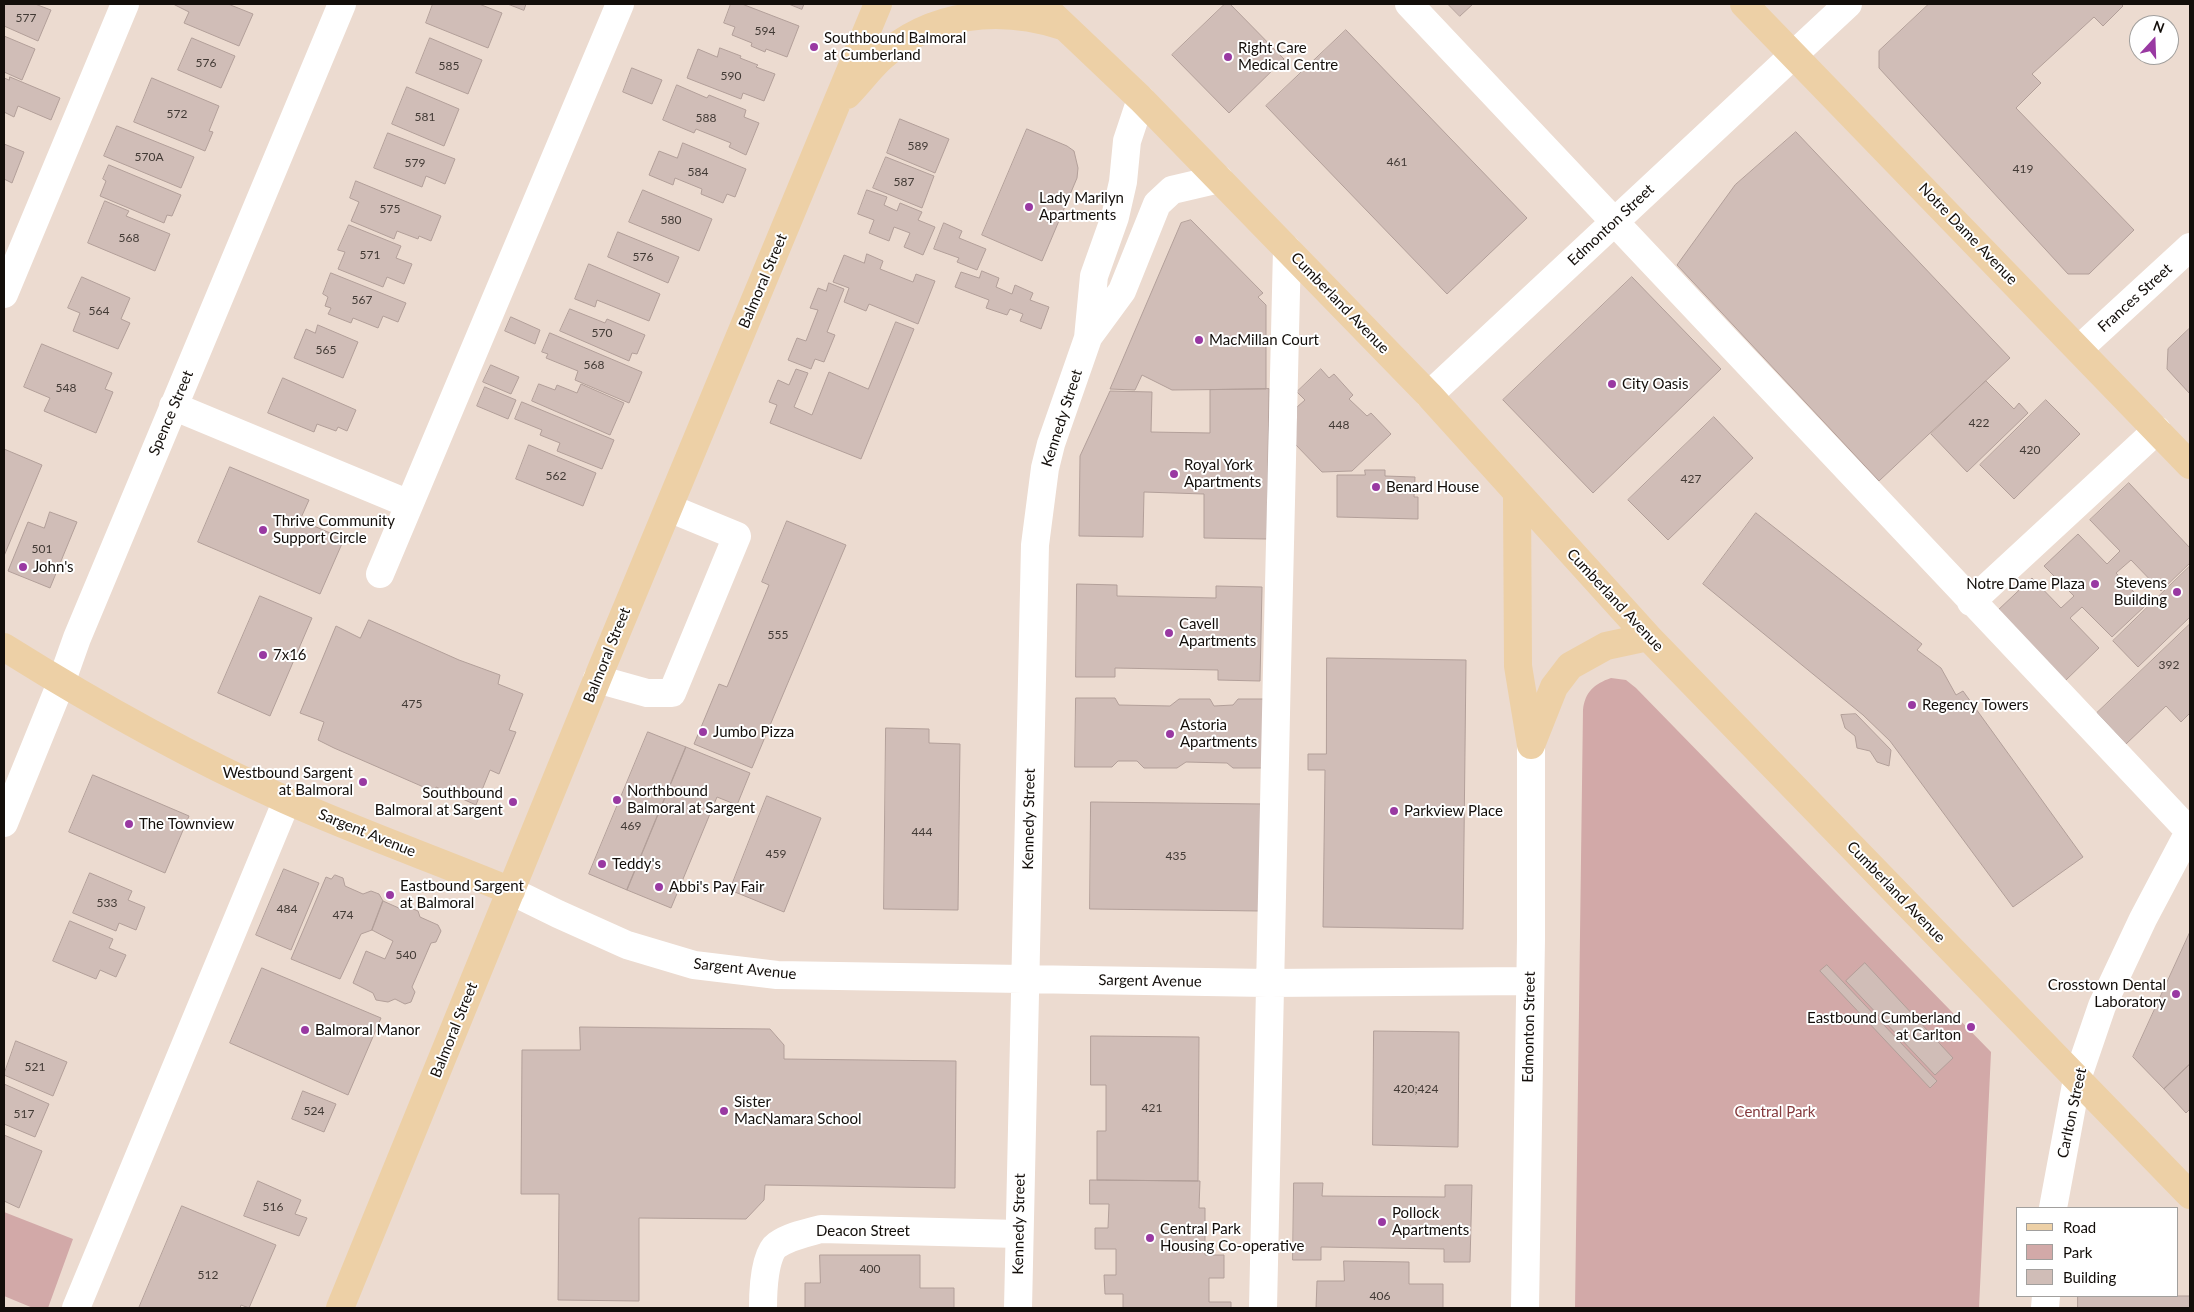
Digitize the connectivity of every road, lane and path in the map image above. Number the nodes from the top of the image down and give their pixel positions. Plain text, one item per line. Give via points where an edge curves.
1 (125, 4) edge
2 (342, 4) edge
3 (620, 4) edge
4 (878, 4) edge
5 (1041, 4) edge
6 (1409, 4) edge
7 (1744, 4) edge
8 (1848, 4) edge
9 (1062, 26) junction
10 (1793, 56) junction
11 (1141, 99) junction
12 (835, 108) junction
13 (1219, 179) junction
14 (1615, 221) junction
15 (2190, 247) edge
16 (1288, 249) junction
17 (4, 294) edge
18 (1088, 338) junction
19 (2079, 349) junction
20 (1429, 395) junction
21 (173, 406) junction
22 (2157, 430) junction
23 (2190, 466) edge
24 (1517, 494) junction
25 (410, 504) junction
26 (668, 508) junction
27 (380, 574) dead end
28 (1971, 602) junction
29 (1648, 636) junction
30 (4, 647) edge
31 (597, 679) junction
32 (61, 683) junction
33 (1531, 745) junction
34 (287, 800) junction
35 (4, 823) edge
36 (2190, 831) edge
37 (510, 891) junction
38 (1025, 979) junction
39 (1529, 981) junction
40 (1268, 983) junction
41 (2077, 1079) junction
42 (2190, 1195) edge
43 (2053, 1207) edge
44 (1018, 1234) junction
45 (76, 1308) edge
46 (340, 1308) edge
47 (763, 1308) edge
48 (1018, 1308) edge
49 (1263, 1308) edge
50 (1525, 1308) edge

1 - 17 street
2 - 21 street, Spence Street
3 - 25 street
4 - 12 main road, Balmoral Street
5 - 9 main road, Cumberland Avenue
6 - 14 street
7 - 10 main road, Notre Dame Avenue
8 - 10 street, Edmonton Street
9 - 11 main road, Cumberland Avenue
9 - 12 main road via 1036,18 1009,15 950,20 909,38 882,58
10 - 14 street, Edmonton Street
10 - 19 main road, Notre Dame Avenue
11 - 13 main road, Cumberland Avenue
11 - 18 street, Kennedy Street via 1127,141 1115,217 1094,276
12 - 26 main road, Balmoral Street
13 - 16 main road, Cumberland Avenue
13 - 18 street, Kennedy Street via 1172,190 1158,204 1122,291
14 - 20 street, Edmonton Street
14 - 28 street
15 - 19 street, Frances Street
16 - 20 main road, Cumberland Avenue
16 - 40 street
18 - 38 street, Kennedy Street via 1049,452 1039,501 1035,545
19 - 22 main road, Notre Dame Avenue
20 - 24 main road, Cumberland Avenue
21 - 25 street
21 - 32 street, Spence Street via 76,638
22 - 23 main road, Notre Dame Avenue
22 - 28 street
24 - 29 main road, Cumberland Avenue
24 - 33 main road via 1518,666
25 - 27 street
26 - 31 main road, Balmoral Street
26 - 31 street via 737,536 672,693 647,693
28 - 36 street
29 - 33 main road via 1606,646 1570,666 1554,687
29 - 41 main road, Cumberland Avenue
30 - 32 main road, Sargent Avenue
31 - 37 main road, Balmoral Street
32 - 34 main road, Sargent Avenue via 194,757
32 - 35 street, Spence Street
33 - 39 street, Edmonton Street
34 - 37 main road, Sargent Avenue
34 - 45 street
36 - 41 street, Carlton Street via 2102,1006
37 - 38 street, Sargent Avenue via 627,945 694,965 777,974
37 - 46 main road, Balmoral Street
38 - 40 street, Sargent Avenue
38 - 44 street, Kennedy Street
39 - 40 street, Sargent Avenue
39 - 50 street, Edmonton Street
40 - 49 street
41 - 42 main road, Cumberland Avenue
41 - 43 street, Carlton Street
44 - 47 street, Deacon Street via 821,1228 775,1246 767,1264
44 - 48 street, Kennedy Street

